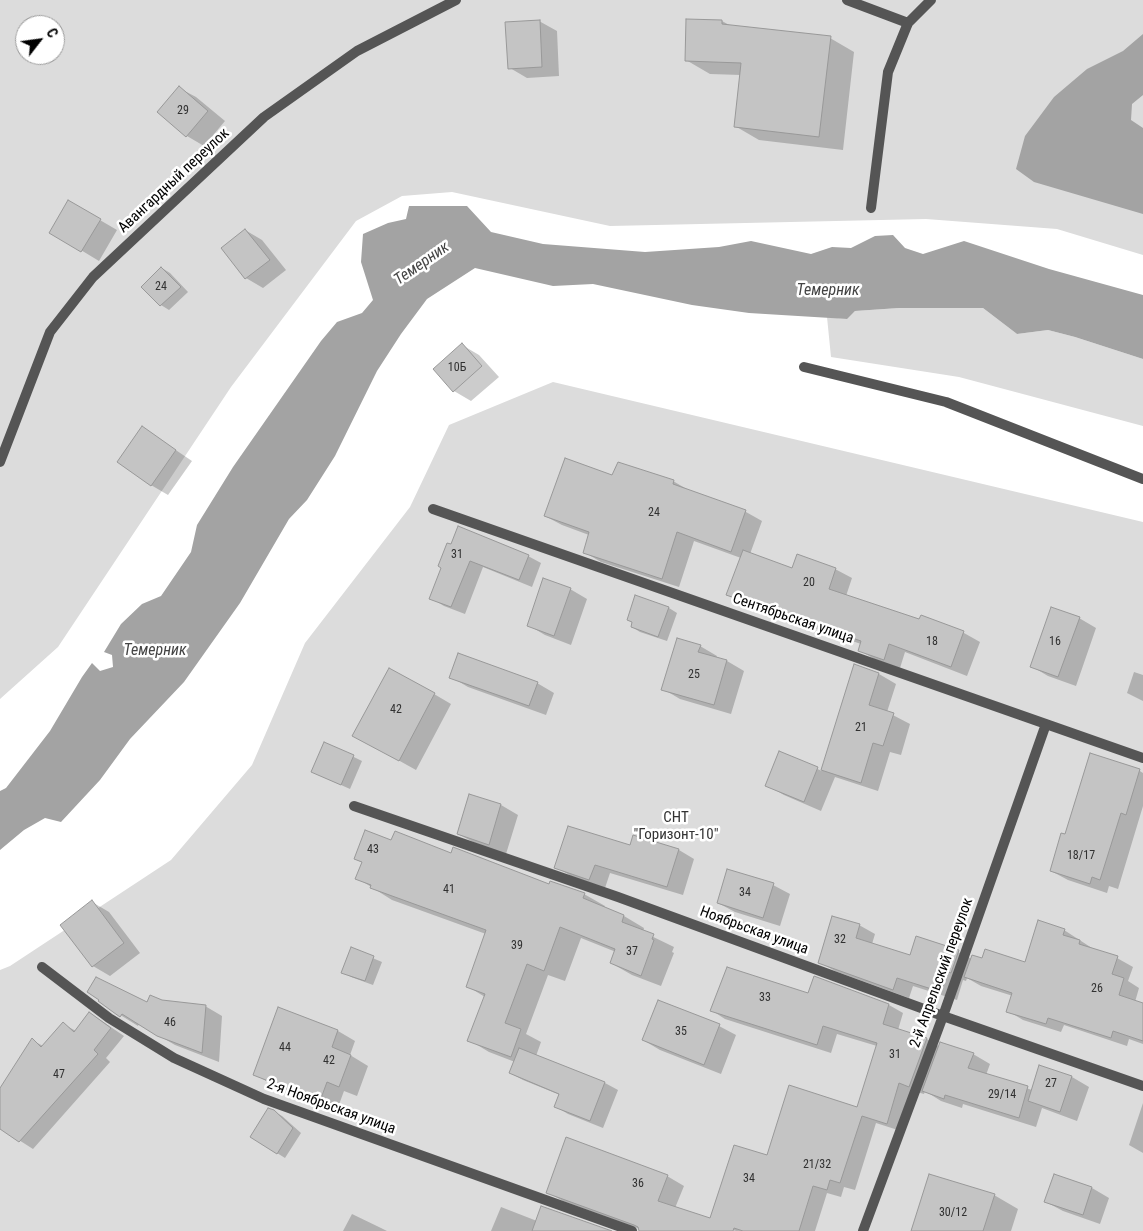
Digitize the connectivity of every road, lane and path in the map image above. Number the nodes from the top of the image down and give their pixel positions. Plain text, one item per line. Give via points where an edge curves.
1 (456, 0) edge
2 (847, 0) edge
3 (931, 0) edge
4 (908, 23) junction
5 (870, 208) dead end
6 (804, 367) dead end
7 (0, 462) edge
8 (1143, 478) edge
9 (433, 509) dead end
10 (1046, 724) junction
11 (1143, 758) edge
12 (354, 806) dead end
13 (42, 967) dead end
14 (943, 1016) junction
15 (1143, 1086) edge
16 (632, 1231) edge
17 (864, 1231) edge

1 - 7 street, Авангардный переулок via 357,51 264,117 94,277 50,332
2 - 4 street
3 - 4 street
4 - 5 street via 888,72
6 - 8 street via 946,402
9 - 10 street, Сентябрьская улица
10 - 11 street, Сентябрьская улица
10 - 14 street, 2-й Апрельский переулок
12 - 14 street, Ноябрьская улица via 618,897
13 - 16 street, 2-я Ноябрьская улица via 109,1018 174,1058 264,1099
14 - 15 street, Ноябрьская улица
14 - 17 street, 2-й Апрельский переулок

